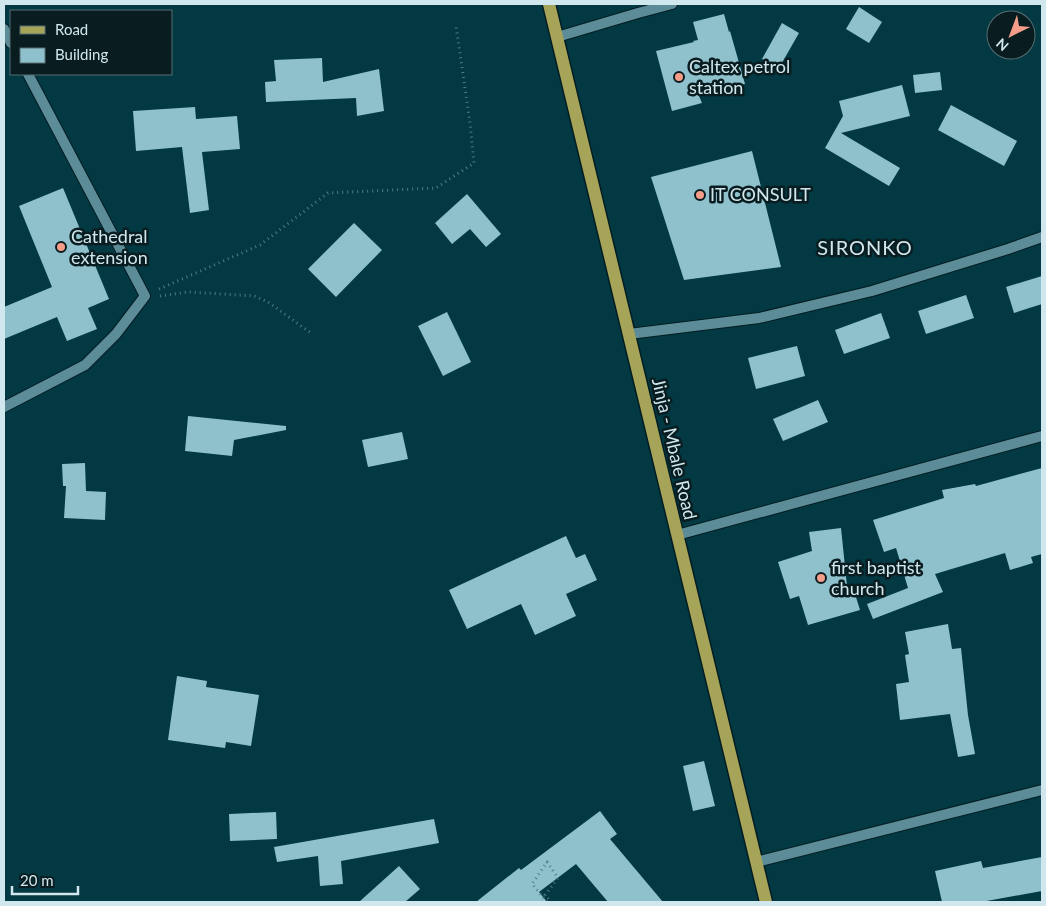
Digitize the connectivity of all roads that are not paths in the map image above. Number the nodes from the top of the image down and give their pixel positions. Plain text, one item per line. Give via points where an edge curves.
1 (549, 4) edge
2 (672, 4) edge
3 (4, 29) edge
4 (557, 38) junction
5 (10, 41) edge
6 (29, 75) edge
7 (1042, 237) edge
8 (629, 334) junction
9 (4, 407) edge
10 (1042, 436) edge
11 (677, 535) junction
12 (1042, 790) edge
13 (756, 862) junction
14 (766, 902) edge

1 - 4 main road, Jinja - Mbale Road
2 - 4 street
3 - 5 street
4 - 8 main road, Jinja - Mbale Road
6 - 9 street via 145,296 116,334 85,365
7 - 8 street via 872,291 759,318
8 - 11 main road, Jinja - Mbale Road
10 - 11 street
11 - 13 main road, Jinja - Mbale Road
12 - 13 street
13 - 14 main road, Jinja - Mbale Road

